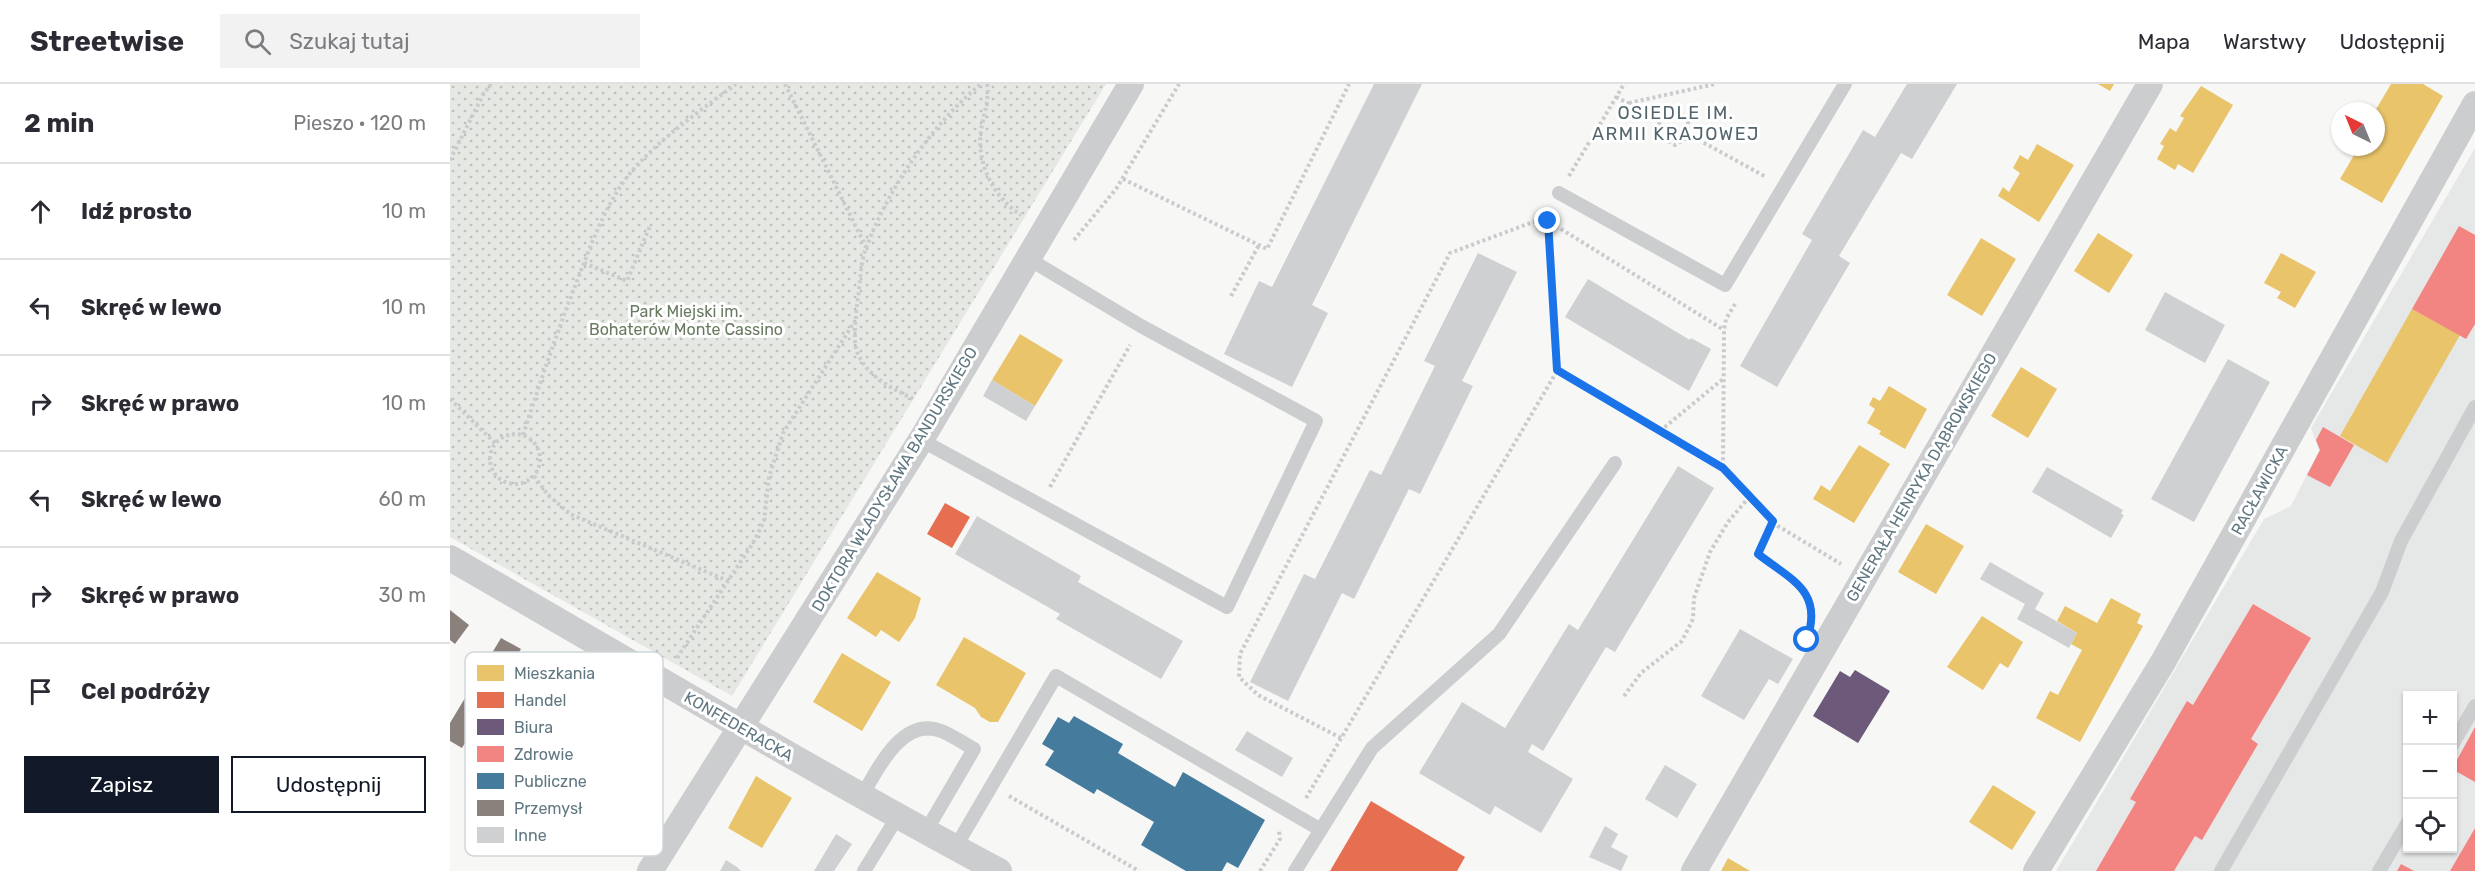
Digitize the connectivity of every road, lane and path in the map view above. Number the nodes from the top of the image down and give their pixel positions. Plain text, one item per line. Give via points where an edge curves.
1 (736, 84) edge
2 (785, 84) edge
3 (981, 84) edge
4 (987, 84) edge
5 (1131, 84) edge
6 (1179, 84) edge
7 (1349, 84) edge
8 (1624, 84) edge
9 (1716, 84) edge
10 (1845, 84) edge
11 (2150, 84) edge
12 (488, 86) edge
13 (1616, 97) junction
14 (1628, 103) junction
15 (2475, 104) edge
16 (1659, 119) junction
17 (1688, 134) junction
18 (450, 160) edge
19 (1123, 179) junction
20 (1784, 187) junction
21 (1559, 193) junction
22 (1548, 221) junction
23 (650, 226) dead end
24 (1044, 229) junction
25 (1259, 245) junction
26 (867, 248) junction
27 (1027, 258) junction
28 (584, 263) junction
29 (1231, 296) dead end
30 (1738, 299) dead end
31 (855, 321) junction
32 (1141, 326) junction
33 (1725, 330) junction
34 (1557, 370) junction
35 (1724, 379) junction
36 (450, 399) edge
37 (915, 400) dead end
38 (2475, 407) edge
39 (1660, 431) junction
40 (523, 435) junction
41 (921, 440) junction
42 (496, 444) junction
43 (1615, 464) dead end
44 (1723, 468) junction
45 (534, 476) junction
46 (1750, 496) junction
47 (1043, 507) junction
48 (1773, 521) junction
49 (450, 558) edge
50 (1847, 567) dead end
51 (728, 581) junction
52 (1813, 620) dead end
53 (613, 652) edge
54 (663, 678) edge
55 (663, 681) edge
56 (1624, 696) dead end
57 (2475, 706) edge
58 (740, 728) junction
59 (2457, 737) edge
60 (1341, 738) junction
61 (992, 786) junction
62 (862, 796) junction
63 (1296, 815) junction
64 (898, 816) junction
65 (1321, 830) junction
66 (2403, 830) edge
67 (926, 831) junction
68 (955, 848) junction
69 (663, 850) edge
70 (659, 856) edge
71 (650, 871) edge
72 (864, 871) edge
73 (999, 871) edge
74 (1139, 871) edge
75 (1260, 871) edge
76 (1295, 871) edge
77 (1694, 871) edge
78 (2036, 871) edge
79 (2221, 871) edge
80 (2379, 871) edge

1 - 28 path via 639,162 618,191
2 - 26 path
3 - 26 path via 925,142 879,219
4 - 24 path via 980,155 1007,206
5 - 24 street, DOKTORA WŁADYSŁAWA BANDURSKIEGO
6 - 19 path
7 - 25 path via 1267,249
8 - 13 path
9 - 14 path
10 - 20 lane
11 - 77 street, GENERAŁA HENRYKA DĄBROWSKIEGO
12 - 18 path
13 - 14 path
13 - 21 path
14 - 16 path
15 - 78 street, RACŁAWICKA via 2163,662
16 - 17 path via 1674,111 1688,118
16 - 17 path via 1660,137 1675,145
17 - 20 path
19 - 24 path via 1069,245
19 - 25 path
20 - 21 lane via 1725,285
21 - 22 path
22 - 33 path
22 - 34 path
22 - 60 path via 1533,222 1450,253 1240,654 1239,677 1258,695
23 - 28 path via 627,280
24 - 27 street, DOKTORA WŁADYSŁAWA BANDURSKIEGO
25 - 29 path
26 - 31 path
27 - 32 lane
27 - 41 street, DOKTORA WŁADYSŁAWA BANDURSKIEGO
28 - 40 path
30 - 33 path via 1726,319
31 - 37 path via 857,354 880,382
31 - 51 path via 783,433 769,477 764,521
32 - 47 path via 1053,479
32 - 47 lane via 1316,421 1227,607
33 - 35 path
34 - 39 path
34 - 60 path
35 - 39 path
35 - 44 path
36 - 42 path
38 - 79 lane via 2401,541 2382,592
39 - 44 path
40 - 42 path via 509,435
40 - 45 path via 540,453
41 - 47 lane
41 - 58 street, DOKTORA WŁADYSŁAWA BANDURSKIEGO
42 - 45 path via 490,460 502,481 519,484
43 - 65 lane via 1499,634 1372,748
44 - 46 path
45 - 51 path via 570,514
46 - 48 path
46 - 56 path via 1710,552 1694,598 1693,619 1682,641 1641,673
48 - 50 path
48 - 52 path via 1758,554 1803,589 1813,608
49 - 53 street, KONFEDERACKA
51 - 54 path
55 - 58 street, KONFEDERACKA
57 - 59 lane
58 - 62 street, KONFEDERACKA
58 - 69 street, DOKTORA WŁADYSŁAWA BANDURSKIEGO
60 - 63 path
61 - 63 lane via 1056,676
61 - 68 lane
61 - 74 path
62 - 64 street, KONFEDERACKA
62 - 67 lane via 884,759 902,738 919,729 939,730 974,749
63 - 65 lane
63 - 75 path via 1279,828 1280,839
64 - 67 street, KONFEDERACKA
64 - 72 lane
65 - 76 lane
66 - 80 lane
67 - 68 street, KONFEDERACKA
68 - 73 street, KONFEDERACKA
70 - 71 street, DOKTORA WŁADYSŁAWA BANDURSKIEGO

